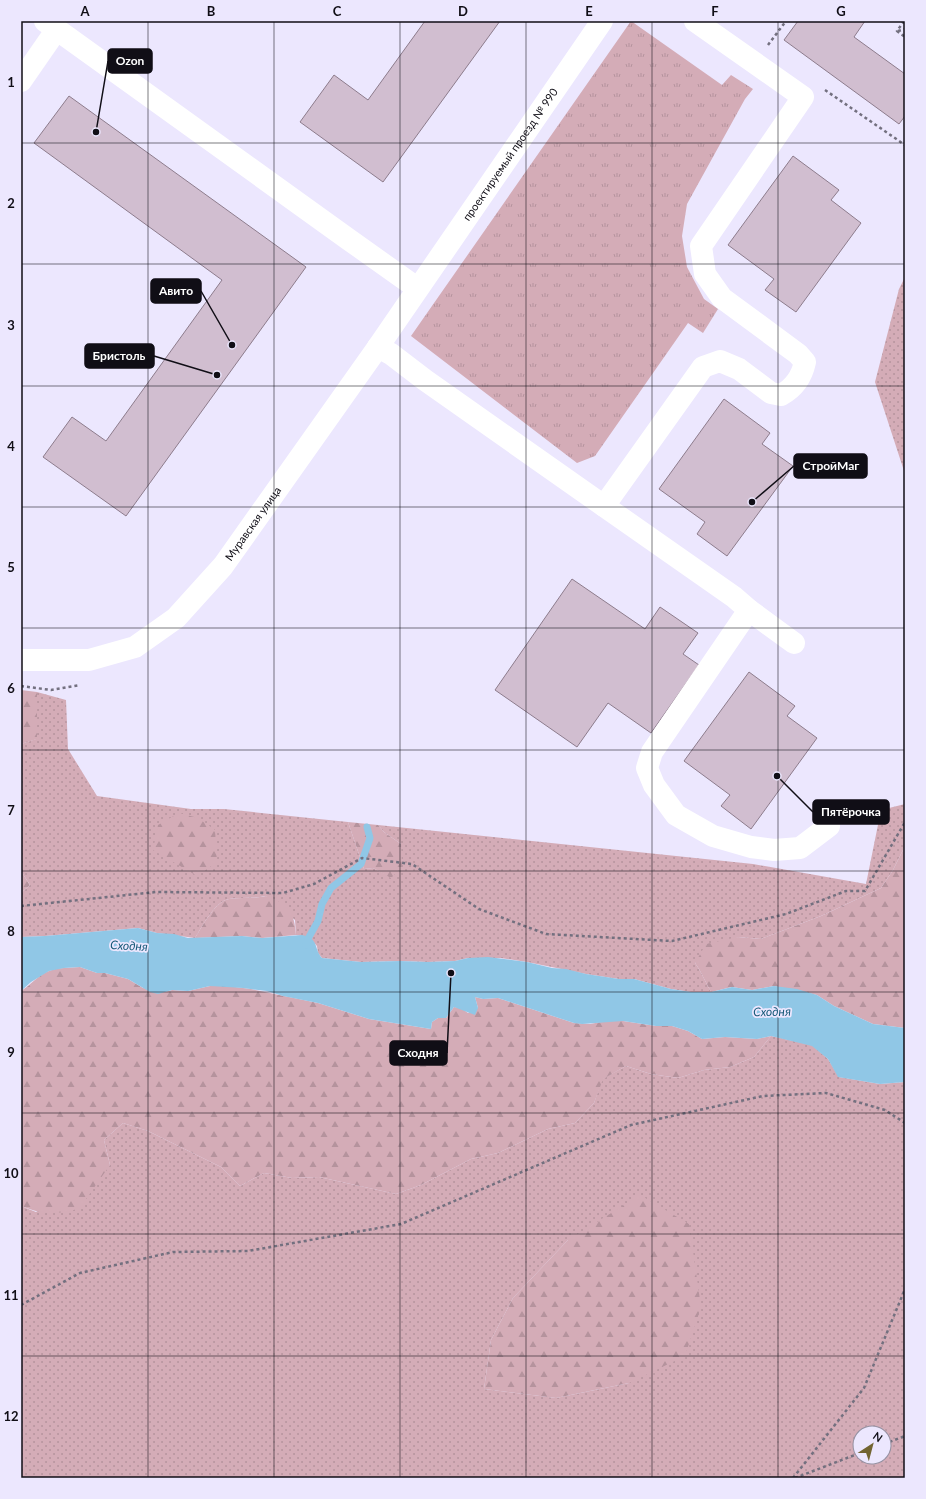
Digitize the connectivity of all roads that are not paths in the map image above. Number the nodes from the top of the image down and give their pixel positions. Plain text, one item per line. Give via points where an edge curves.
1 (602, 21) edge
2 (694, 21) edge
3 (51, 25) edge
4 (21, 81) edge
5 (418, 288) junction
6 (378, 347) junction
7 (604, 506) junction
8 (749, 610) junction
9 (794, 643) dead end
10 (21, 660) edge
11 (829, 826) dead end

1 - 5 street, проектируемый проезд № 990
2 - 7 street via 804,96 701,246 705,274 722,298 798,354 805,362 802,373 790,391 781,395 771,393 739,369 720,361 703,367
3 - 4 street
3 - 5 street
5 - 6 street, Муравская улица
6 - 7 street
6 - 10 street, Муравская улица via 223,566 176,618 135,647 89,660
7 - 8 street
8 - 9 street
8 - 11 street via 652,752 647,768 654,785 676,815 713,836 752,847 774,850 800,848

